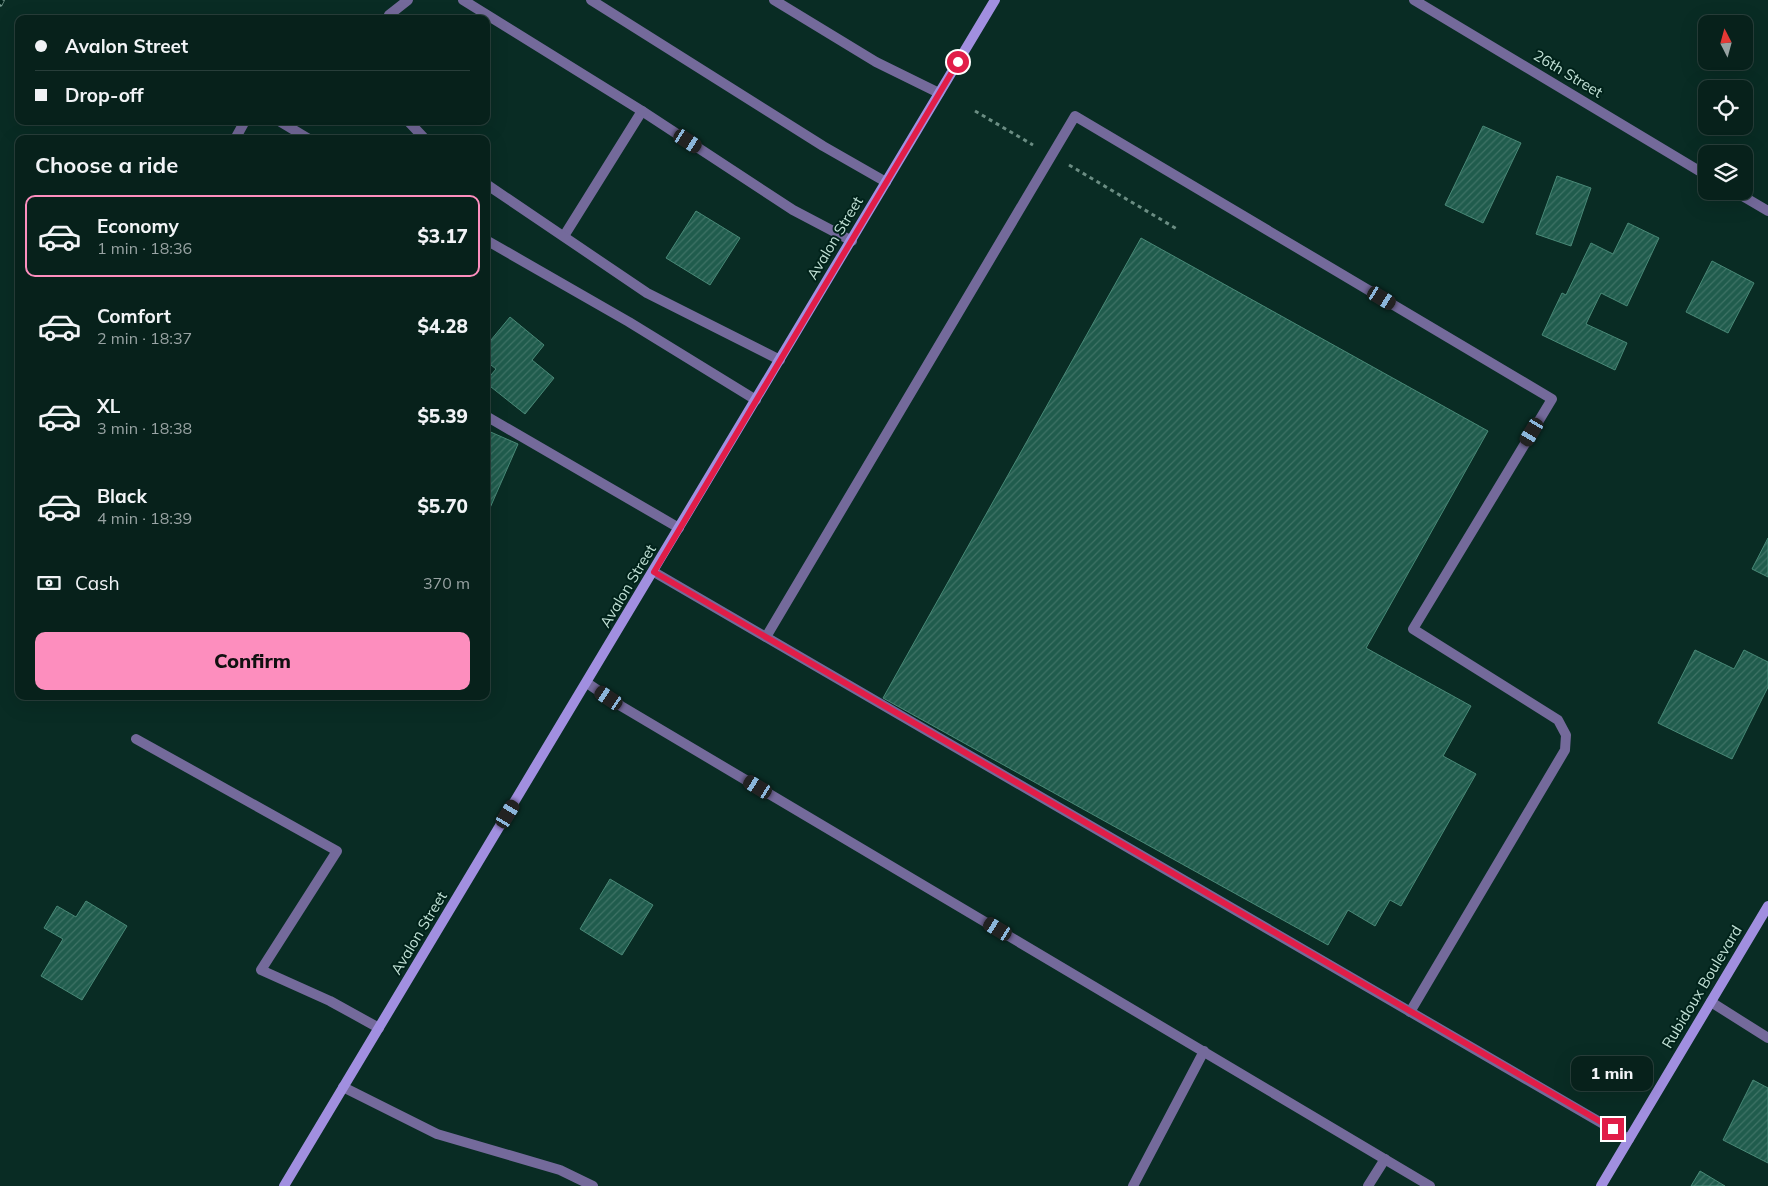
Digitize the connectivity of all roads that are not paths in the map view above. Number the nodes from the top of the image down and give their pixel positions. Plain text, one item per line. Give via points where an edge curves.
1 (408, 0) edge
2 (463, 0) edge
3 (592, 0) edge
4 (774, 0) edge
5 (995, 0) edge
6 (1414, 0) edge
7 (389, 15) edge
8 (487, 15) edge
9 (490, 17) edge
10 (939, 93) junction
11 (642, 111) junction
12 (286, 125) edge
13 (412, 125) edge
14 (302, 135) edge
15 (421, 135) edge
16 (1698, 169) edge
17 (886, 182) junction
18 (490, 187) edge
19 (1749, 200) edge
20 (1768, 211) edge
21 (564, 236) junction
22 (852, 241) junction
23 (490, 242) edge
24 (780, 360) junction
25 (756, 400) junction
26 (490, 418) edge
27 (680, 528) junction
28 (654, 572) junction
29 (766, 638) junction
30 (587, 683) junction
31 (136, 739) dead end
32 (1768, 906) edge
33 (1711, 1002) junction
34 (1410, 1012) junction
35 (379, 1028) junction
36 (1768, 1038) edge
37 (1204, 1051) junction
38 (343, 1087) junction
39 (1629, 1139) junction
40 (1384, 1159) junction
41 (284, 1186) edge
42 (593, 1186) edge
43 (1132, 1186) edge
44 (1368, 1186) edge
45 (1430, 1186) edge
46 (1601, 1186) edge

1 - 7 street
2 - 8 street
3 - 17 street via 823,146
4 - 10 street via 876,62
5 - 10 street, Avalon Street
6 - 16 street, 26th Street
9 - 11 street
10 - 17 street, Avalon Street
11 - 21 street
11 - 22 street via 793,210
12 - 14 street
13 - 15 street
17 - 22 street, Avalon Street
18 - 21 street
19 - 20 street
21 - 24 street via 647,293
22 - 24 street, Avalon Street
23 - 25 street
24 - 25 street, Avalon Street
25 - 27 street, Avalon Street
26 - 27 street
27 - 28 street, Avalon Street
28 - 29 street
28 - 30 street, Avalon Street
29 - 34 street
29 - 34 street via 1075,116 1552,399 1413,630 1558,720 1566,735 1565,750
30 - 35 street, Avalon Street
30 - 37 street
31 - 35 street via 337,851 261,970 330,1001
32 - 33 street, Rubidoux Boulevard
33 - 36 street
33 - 39 street, Rubidoux Boulevard
34 - 39 street
35 - 38 street, Avalon Street
37 - 40 street
37 - 43 street
38 - 41 street, Avalon Street
38 - 42 street via 437,1134 560,1170
39 - 46 street, Rubidoux Boulevard
40 - 44 street
40 - 45 street

